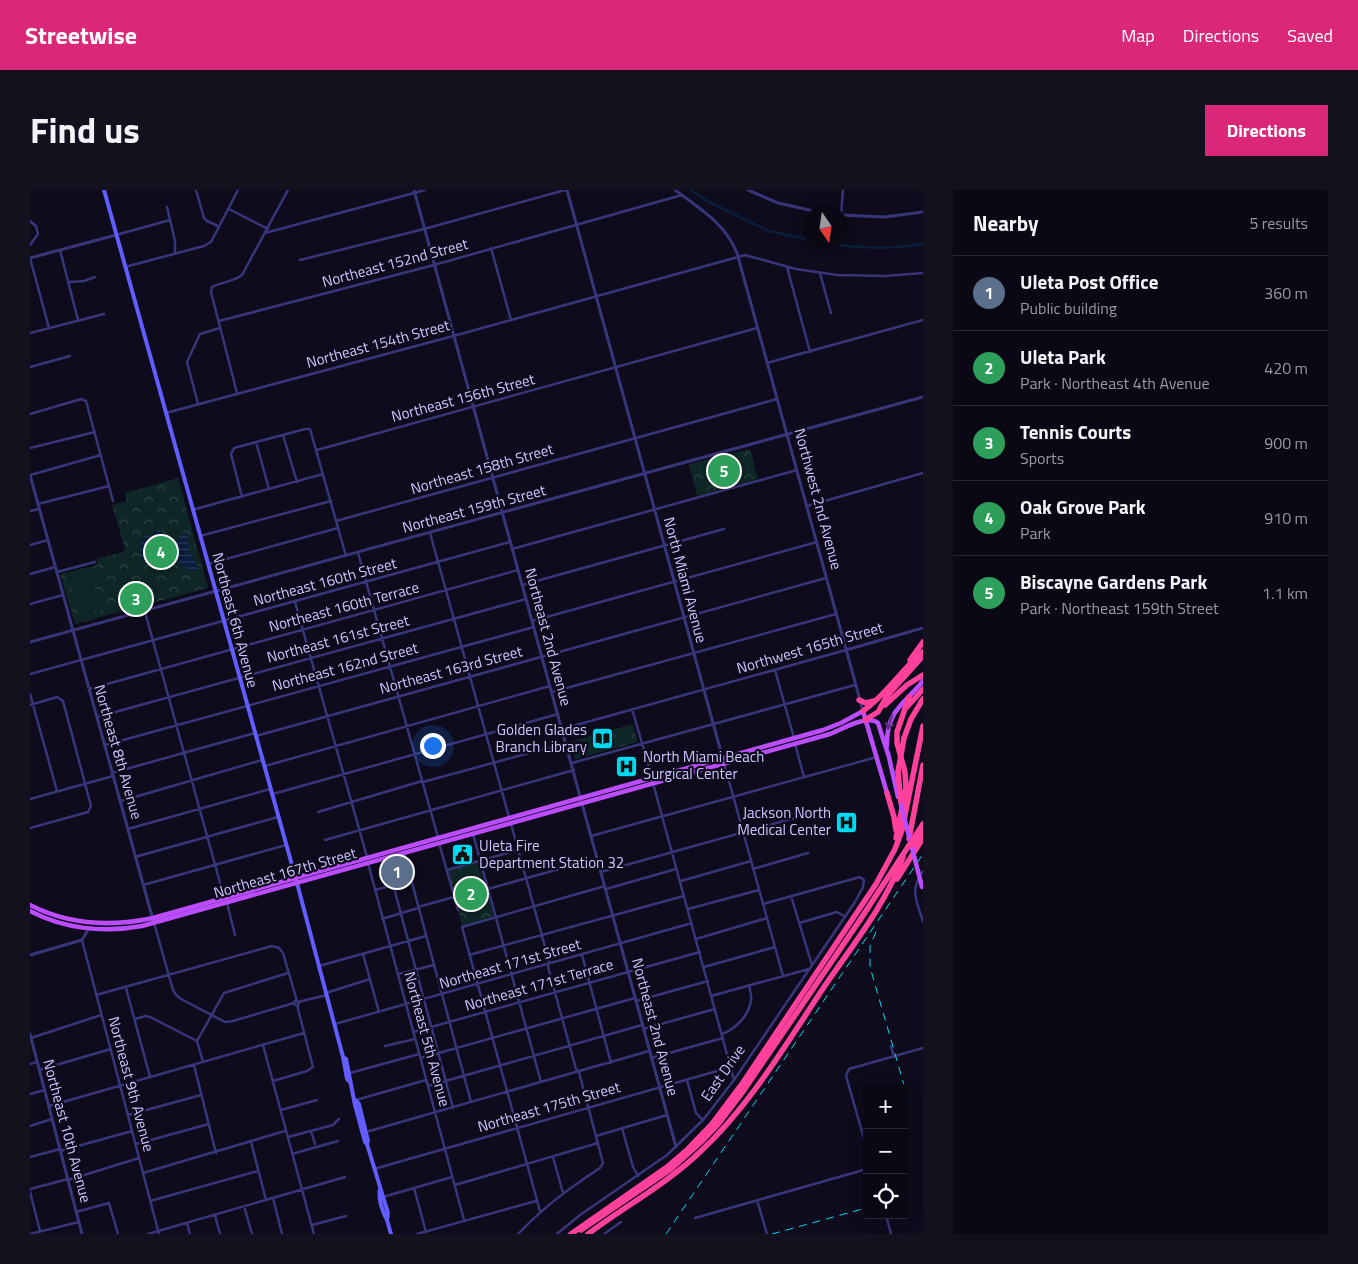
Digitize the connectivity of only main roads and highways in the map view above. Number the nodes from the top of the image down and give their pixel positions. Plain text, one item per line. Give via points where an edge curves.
1 (104, 190) edge
2 (923, 642) edge
3 (923, 652) edge
4 (923, 656) edge
5 (904, 668) junction
6 (922, 677) edge
7 (923, 689) edge
8 (909, 697) junction
9 (923, 699) edge
10 (859, 700) road end
11 (876, 700) junction
12 (863, 712) junction
13 (878, 712) junction
14 (903, 714) junction
15 (865, 720) junction
16 (851, 726) junction
17 (923, 726) edge
18 (869, 731) junction
19 (836, 732) junction
20 (794, 741) junction
21 (888, 754) junction
22 (723, 761) junction
23 (923, 765) edge
24 (652, 780) junction
25 (886, 793) joint
26 (582, 800) junction
27 (901, 804) junction
28 (510, 820) junction
29 (923, 824) edge
30 (472, 831) junction
31 (923, 831) edge
32 (448, 834) junction
33 (438, 837) junction
34 (923, 838) edge
35 (895, 840) junction
36 (439, 843) junction
37 (432, 845) junction
38 (891, 857) junction
39 (367, 860) junction
40 (295, 877) junction
41 (297, 883) junction
42 (890, 886) junction
43 (923, 888) edge
44 (236, 894) junction
45 (224, 897) junction
46 (227, 903) junction
47 (220, 904) junction
48 (30, 905) edge
49 (30, 911) edge
50 (154, 920) junction
51 (861, 920) junction
52 (96, 924) junction
53 (89, 928) junction
54 (343, 1057) junction
55 (350, 1082) junction
56 (355, 1100) junction
57 (367, 1144) junction
58 (380, 1189) junction
59 (387, 1220) junction
60 (391, 1234) edge
61 (571, 1234) edge
62 (577, 1234) edge
63 (582, 1234) edge
64 (588, 1234) edge

1 - 40 main road, Northeast 6th Avenue
2 - 5 highway
3 - 5 highway
4 - 13 highway via 887,696
5 - 11 highway
6 - 8 main road
6 - 13 highway via 907,685
7 - 14 highway
8 - 14 highway
8 -> 21 main road via 890,721
9 - 27 highway, bridge via 904,738 898,772
10 - 11 highway via 866,703
11 - 12 highway
11 - 15 highway
12 - 15 main road, Northwest 2nd Avenue
12 - 19 main road
12 - 20 main road
13 - 15 highway
14 - 35 highway via 897,736 906,793
15 - 16 main road
15 - 18 main road, Northwest 2nd Avenue
15 - 21 main road via 878,723
16 - 18 main road via 864,726
16 - 19 main road
17 - 38 highway via 906,818
18 - 25 main road, Northwest 2nd Avenue
19 - 20 main road
20 - 22 main road
20 - 22 main road via 787,746
21 - 27 main road
22 - 24 main road, Northeast 167th Street
22 - 24 main road
23 - 42 highway via 911,831
24 - 26 main road, Northeast 167th Street
24 - 26 main road, Northeast 167th Street via 644,786
25 - 35 highway via 894,819
26 - 28 main road, Northeast 167th Street
26 - 28 main road, Northeast 167th Street via 520,814
27 - 43 main road, bridge
28 - 30 main road, Northeast 167th Street
28 - 30 main road, Northeast 167th Street via 502,825
29 - 51 highway, bridge
30 - 32 main road, Northeast 167th Street
30 - 36 main road, Northeast 167th Street
31 - 51 highway, bridge
32 - 33 main road, Northeast 167th Street
32 - 36 main road
33 - 37 main road
33 - 39 main road, Northeast 167th Street
34 - 42 highway
35 - 38 highway
36 - 37 main road, Northeast 167th Street
37 - 39 main road, Northeast 167th Street
38 - 61 highway via 878,882 712,1124 667,1167
39 - 40 main road, Northeast 167th Street
39 - 41 main road, Northeast 167th Street via 360,865
40 - 41 main road, Northeast 6th Avenue
40 - 44 main road, Northeast 167th Street
41 - 46 main road, Northeast 167th Street
41 - 54 main road, Northeast 6th Avenue
42 - 64 highway via 769,1069 732,1119 678,1172
44 - 45 main road, Northeast 167th Street
44 - 46 main road
45 - 47 main road
45 - 50 main road, Northeast 167th Street
46 - 47 main road, Northeast 167th Street
47 - 50 main road, Northeast 167th Street
48 - 52 main road via 57,916
49 - 53 main road, Northeast 167th Street via 64,924
50 - 52 main road, Northeast 167th Street
50 - 53 main road, Northeast 167th Street via 121,929
51 - 62 highway via 748,1085 702,1141 671,1169
51 - 63 highway via 721,1126 666,1177
52 - 53 main road
54 - 55 main road, Northeast 6th Avenue
54 - 55 main road, Northeast 6th Avenue
55 - 56 main road, Northeast 6th Avenue
56 - 57 main road, Northeast 6th Avenue
56 - 57 main road, Northeast 6th Avenue via 359,1104
57 - 58 main road, Northeast 6th Avenue
58 - 59 main road, Northeast 6th Avenue via 388,1213
58 - 59 main road, Northeast 6th Avenue via 378,1194
59 - 60 main road, Northeast 6th Avenue

